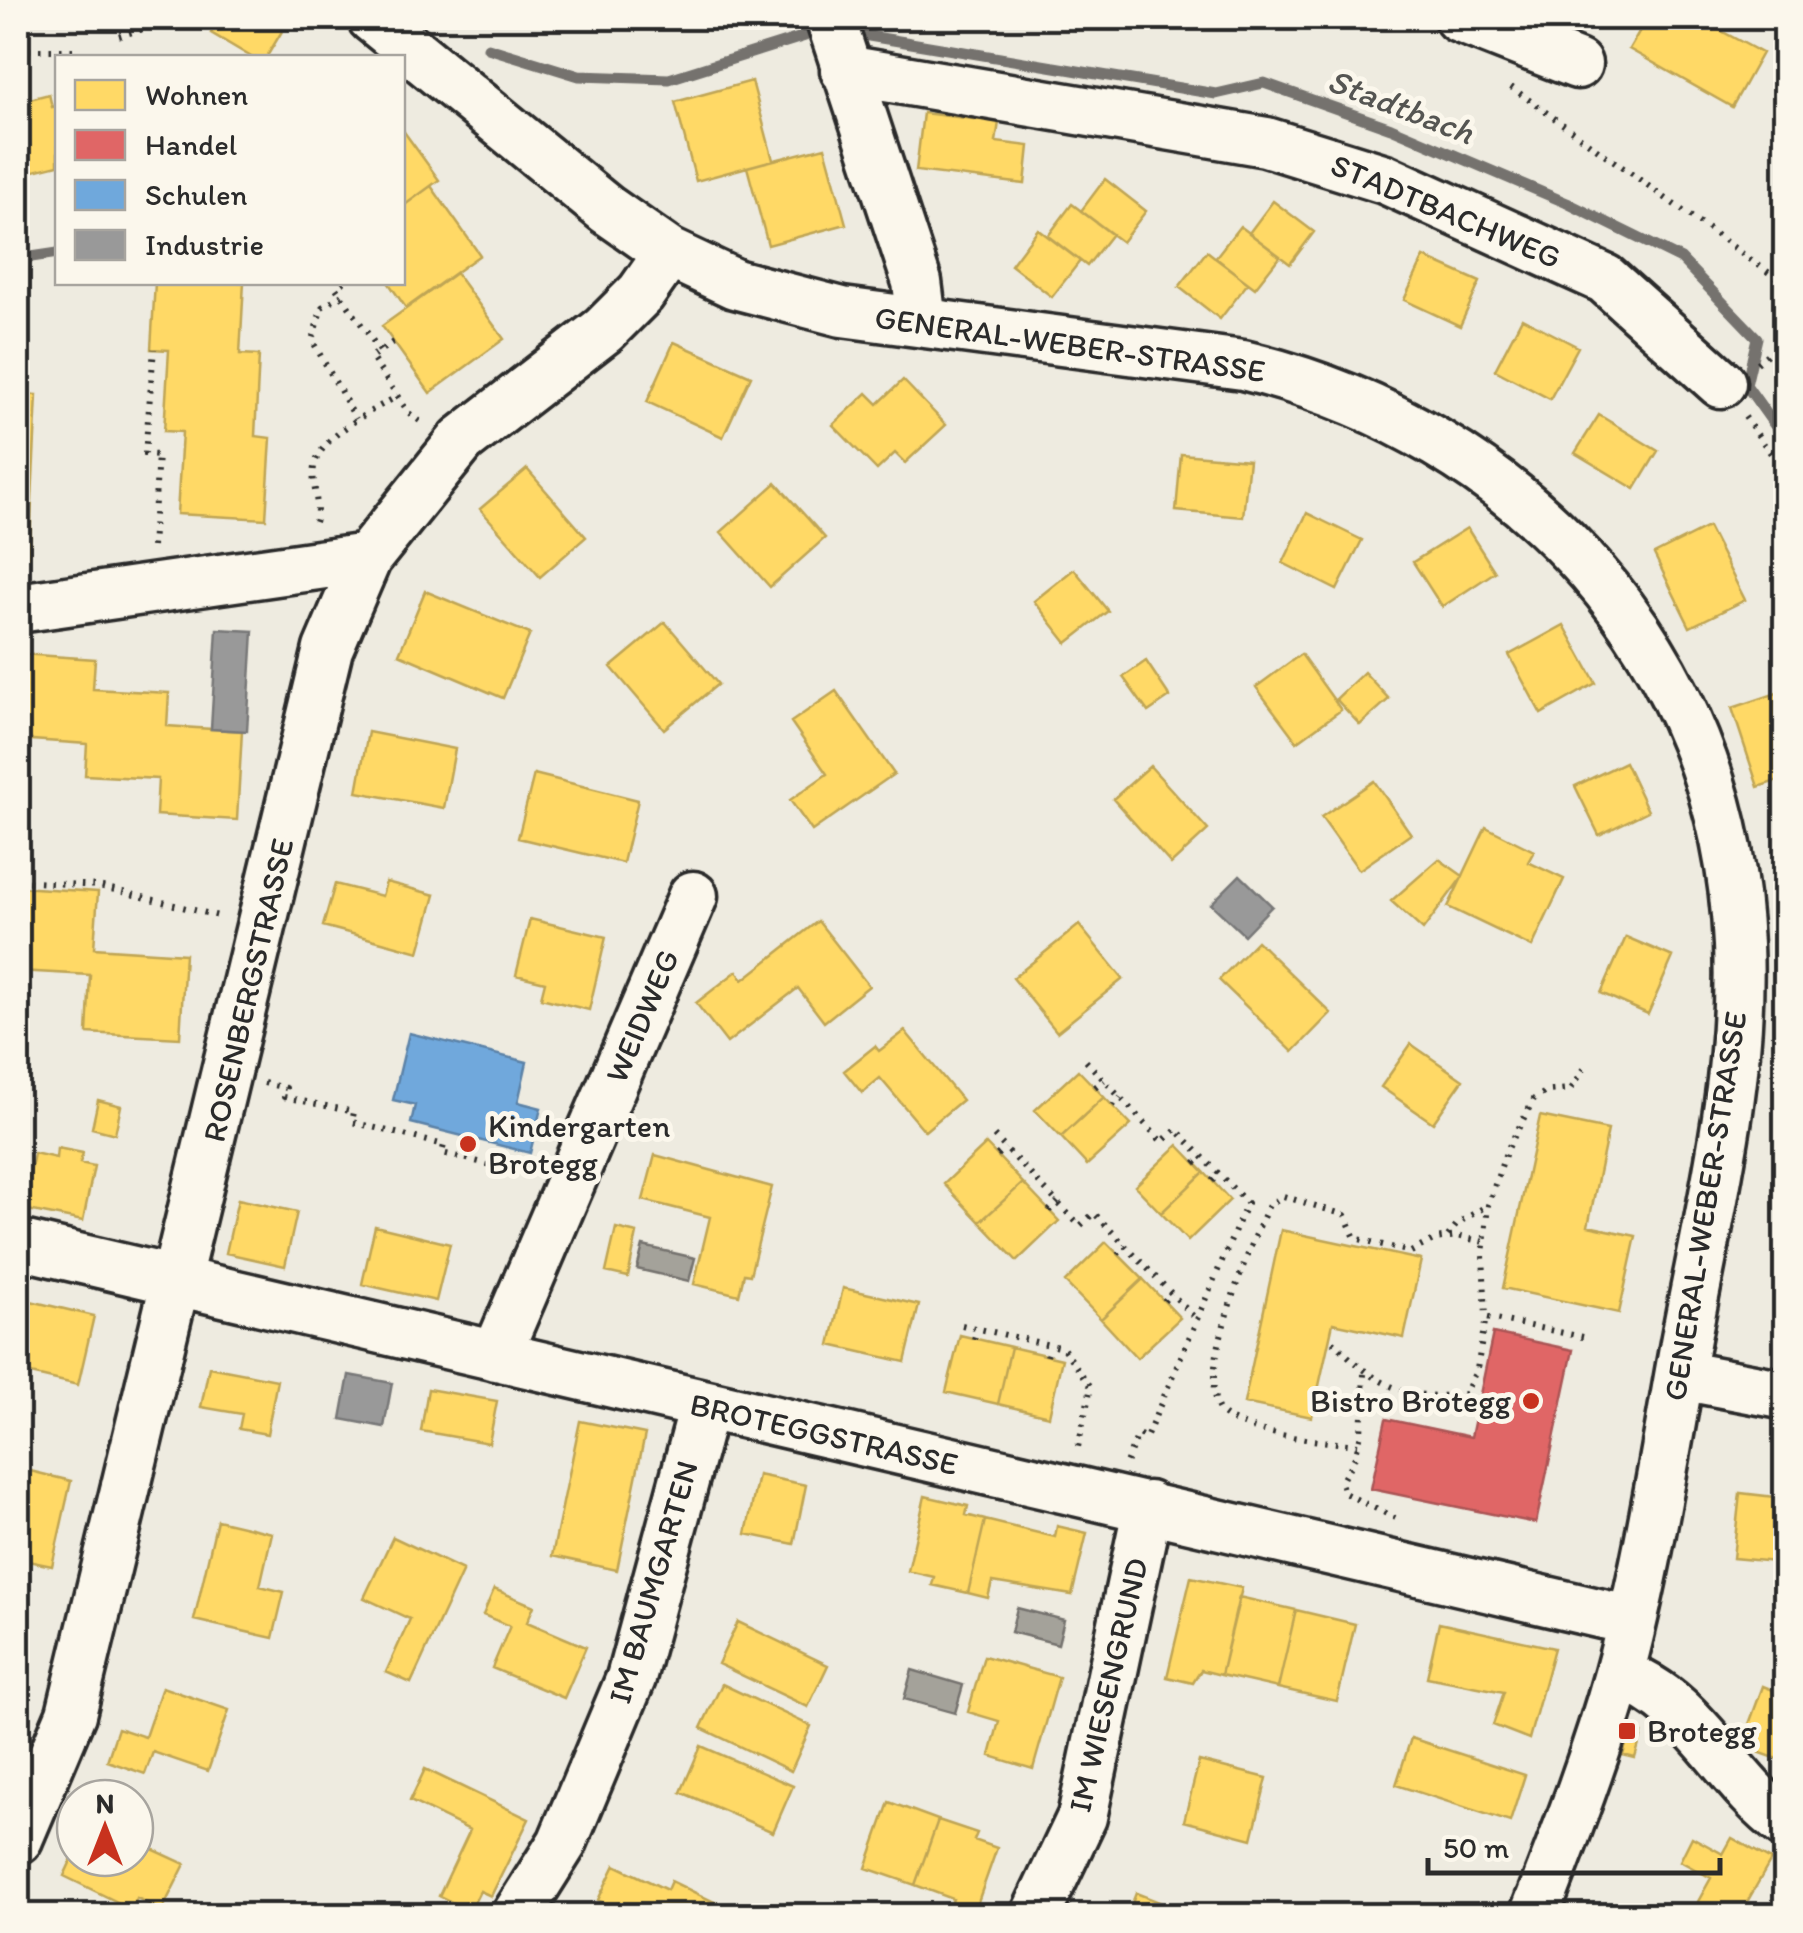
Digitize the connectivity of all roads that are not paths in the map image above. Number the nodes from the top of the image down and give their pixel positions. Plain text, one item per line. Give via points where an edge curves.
1 (372, 18) edge
2 (830, 18) edge
3 (1458, 18) edge
4 (1577, 64) dead end
5 (845, 70) junction
6 (669, 253) junction
7 (922, 322) junction
8 (1721, 384) road end
9 (368, 558) junction
10 (18, 608) edge
11 (693, 896) dead end
12 (18, 1244) edge
13 (179, 1282) junction
14 (496, 1356) junction
15 (1680, 1375) junction
16 (1786, 1395) edge
17 (704, 1407) junction
18 (1135, 1490) junction
19 (1632, 1621) junction
20 (1619, 1674) junction
21 (1786, 1824) edge
22 (18, 1836) edge
23 (516, 1916) edge
24 (1036, 1916) edge
25 (1534, 1916) edge

1 - 6 street, GENERAL-WEBER-STRASSE
2 - 5 street
3 - 4 street
5 - 7 street via 917,282
5 - 8 street, STADTBACHWEG via 1266,142 1385,178 1606,279
6 - 7 street, GENERAL-WEBER-STRASSE via 781,298
6 - 9 street, ROSENBERGSTRASSE via 641,294 604,330 462,440
7 - 15 street, GENERAL-WEBER-STRASSE via 1243,365 1360,400 1481,470 1586,562 1624,612 1679,707 1728,838 1738,945 1734,1048
9 - 10 street
9 - 13 street, ROSENBERGSTRASSE via 328,649
11 - 14 street, WEIDWEG
12 - 13 street, BROTEGGSTRASSE
13 - 14 street, BROTEGGSTRASSE
13 - 22 street, ROSENBERGSTRASSE via 72,1714
14 - 17 street, BROTEGGSTRASSE
15 - 16 street
15 - 19 street, GENERAL-WEBER-STRASSE
17 - 18 street, BROTEGGSTRASSE
17 - 23 street, IM BAUMGARTEN via 631,1678 562,1843
18 - 19 street, BROTEGGSTRASSE
18 - 24 street, IM WIESENGRUND via 1082,1817
19 - 20 street, GENERAL-WEBER-STRASSE
20 - 21 street via 1650,1685 1676,1705 1742,1788
20 - 25 street, GENERAL-WEBER-STRASSE

